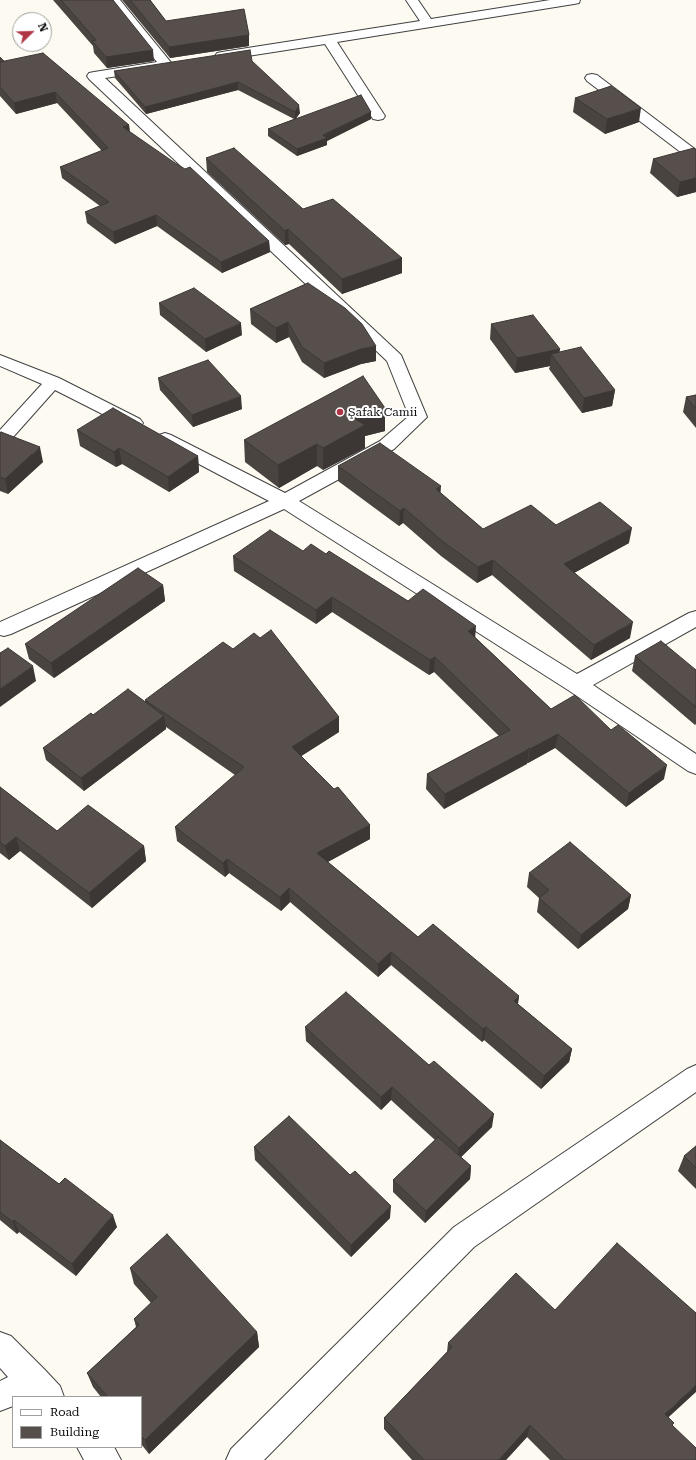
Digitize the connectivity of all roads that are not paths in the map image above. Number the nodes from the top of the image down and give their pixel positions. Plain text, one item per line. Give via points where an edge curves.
1 (114, 0) edge
2 (412, 0) edge
3 (574, 0) edge
4 (426, 22) junction
5 (328, 38) junction
6 (212, 57) edge
7 (592, 78) dead end
8 (378, 116) dead end
9 (696, 157) edge
10 (0, 360) edge
11 (53, 382) junction
12 (0, 441) edge
13 (285, 501) junction
14 (696, 618) edge
15 (4, 629) dead end
16 (576, 684) junction
17 (696, 765) edge
18 (696, 1077) edge
19 (0, 1348) edge
20 (41, 1389) edge
21 (0, 1396) edge
22 (94, 1448) edge
23 (105, 1460) edge
24 (242, 1460) edge

1 - 13 street via 174,63 94,76 395,359 418,417 387,446
2 - 4 street
3 - 4 street
4 - 5 street
5 - 6 street
5 - 8 street
7 - 9 street
10 - 11 street
11 - 12 street
11 - 13 street
13 - 15 street
13 - 16 street
14 - 16 street
16 - 17 street
18 - 24 street via 464,1237
19 - 20 street
20 - 21 street
22 - 23 street

